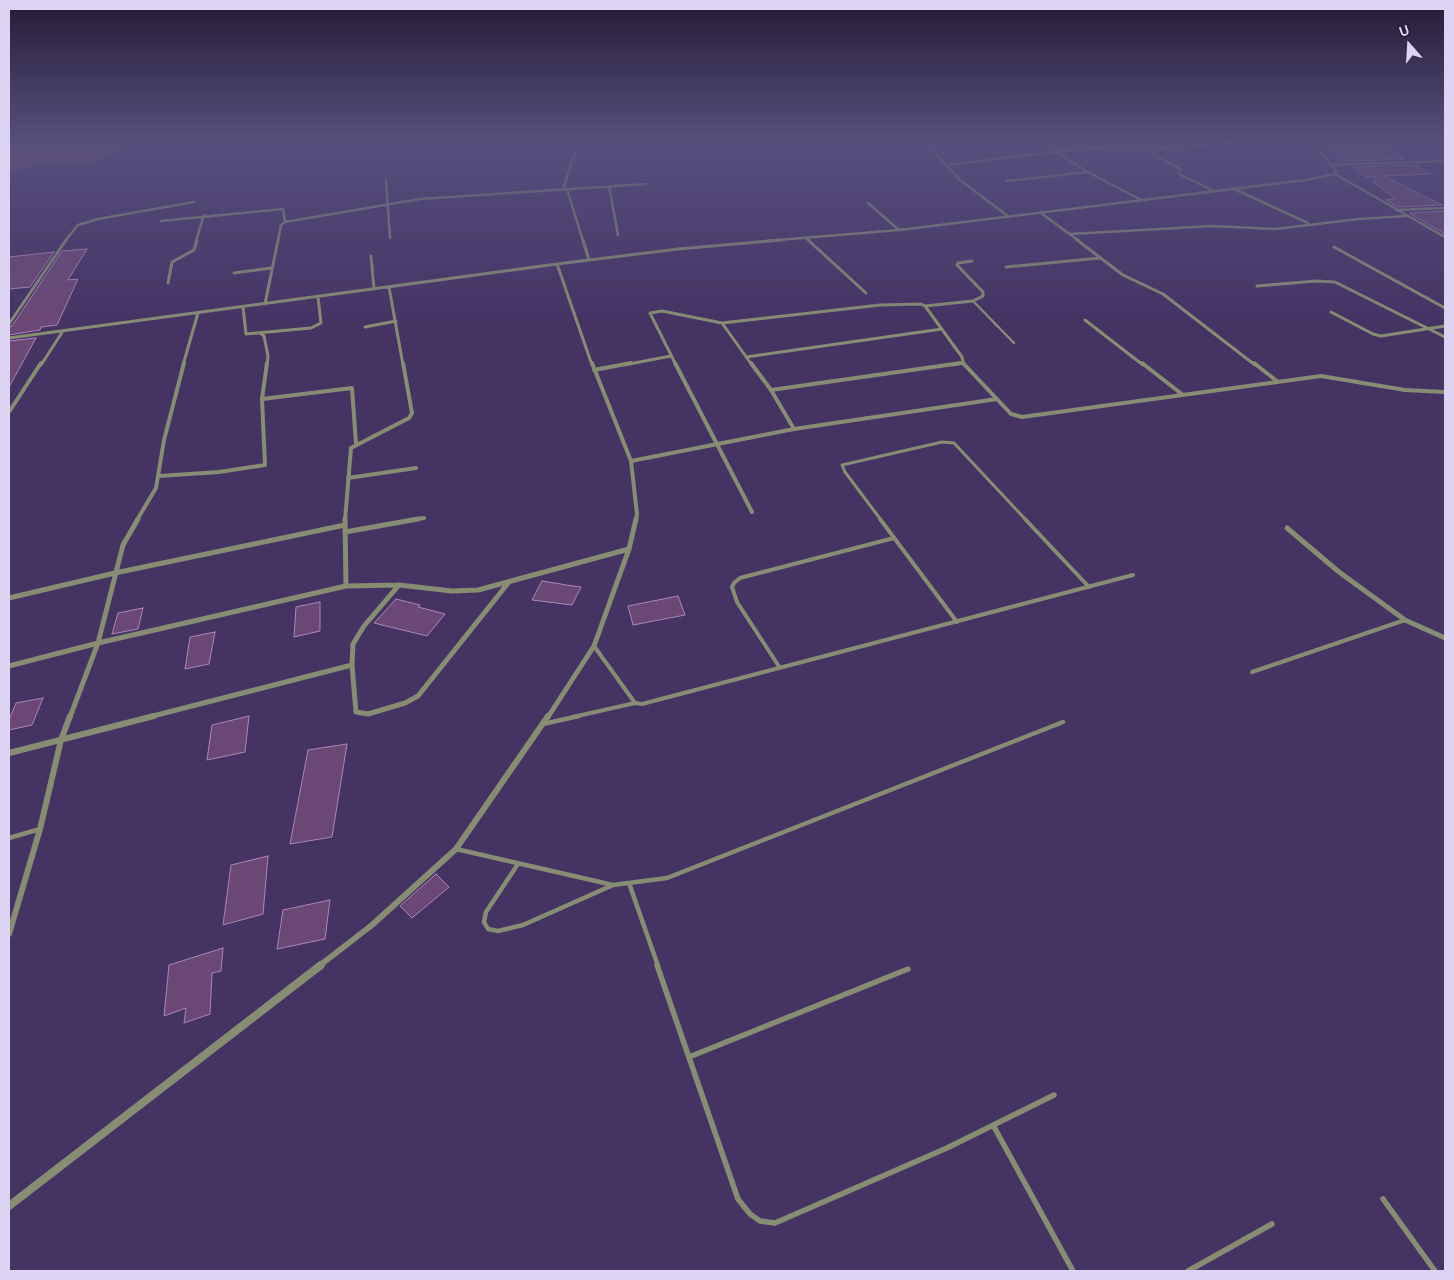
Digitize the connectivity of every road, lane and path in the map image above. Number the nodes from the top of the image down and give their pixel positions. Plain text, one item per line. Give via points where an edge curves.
1 (190, 203) edge
2 (396, 203) edge
3 (571, 203) edge
4 (612, 203) edge
5 (868, 203) dead end
6 (991, 203) edge
7 (1121, 203) edge
8 (1263, 203) edge
9 (1383, 203) edge
10 (388, 204) junction
11 (1445, 208) edge
12 (1395, 210) junction
13 (1041, 213) junction
14 (204, 215) junction
15 (1009, 216) junction
16 (1406, 216) junction
17 (161, 221) dead end
18 (285, 222) junction
19 (1309, 224) junction
20 (899, 230) junction
21 (1070, 234) junction
22 (618, 235) dead end
23 (1445, 237) edge
24 (390, 238) dead end
25 (806, 238) junction
26 (1334, 247) dead end
27 (371, 256) dead end
28 (1100, 258) junction
29 (589, 260) junction
30 (972, 261) dead end
31 (557, 264) junction
32 (1006, 267) dead end
33 (271, 268) junction
34 (234, 273) dead end
35 (168, 283) dead end
36 (1257, 286) dead end
37 (389, 287) junction
38 (374, 289) junction
39 (866, 293) dead end
40 (318, 297) junction
41 (973, 300) junction
42 (265, 304) junction
43 (925, 306) junction
44 (244, 307) junction
45 (1445, 308) edge
46 (1331, 312) dead end
47 (198, 313) junction
48 (1085, 320) dead end
49 (396, 321) junction
50 (722, 323) junction
51 (9, 324) edge
52 (1445, 326) edge
53 (365, 327) dead end
54 (942, 329) junction
55 (1431, 330) junction
56 (63, 331) junction
57 (260, 334) junction
58 (1445, 337) edge
59 (9, 338) edge
60 (1014, 343) dead end
61 (671, 356) junction
62 (746, 357) junction
63 (963, 363) junction
64 (594, 370) junction
65 (1278, 382) junction
66 (770, 390) junction
67 (1445, 392) edge
68 (1183, 395) junction
69 (262, 399) junction
70 (996, 399) junction
71 (9, 412) edge
72 (794, 430) junction
73 (356, 444) junction
74 (716, 445) junction
75 (631, 460) junction
76 (416, 468) dead end
77 (160, 476) junction
78 (348, 478) junction
79 (752, 512) dead end
80 (424, 518) dead end
81 (345, 525) junction
82 (1286, 528) dead end
83 (345, 532) junction
84 (894, 538) junction
85 (629, 549) junction
86 (116, 573) junction
87 (1134, 575) dead end
88 (509, 582) junction
89 (399, 585) junction
90 (346, 586) junction
91 (1089, 587) junction
92 (9, 598) edge
93 (1405, 620) junction
94 (957, 622) junction
95 (1445, 638) edge
96 (98, 643) junction
97 (594, 646) junction
98 (352, 665) junction
99 (9, 666) edge
100 (780, 668) junction
101 (1252, 672) dead end
102 (635, 703) junction
103 (1063, 722) dead end
104 (543, 724) junction
105 (61, 740) junction
106 (9, 753) edge
107 (40, 830) junction
108 (9, 838) edge
109 (456, 849) junction
110 (518, 864) junction
111 (629, 883) junction
112 (613, 885) junction
113 (9, 934) edge
114 (908, 969) dead end
115 (689, 1057) junction
116 (1054, 1095) dead end
117 (992, 1125) junction
118 (1383, 1199) dead end
119 (9, 1206) edge
120 (1272, 1224) dead end
121 (1073, 1271) edge
122 (1188, 1271) edge
123 (1435, 1271) edge

1 - 51 street via 98,218 78,225
2 - 10 street
3 - 29 street
4 - 22 street
5 - 20 street
6 - 15 street
7 - 13 street
8 - 19 street
9 - 12 street
10 - 18 street
10 - 24 street
11 - 12 street
12 - 16 street
13 - 15 street
13 - 21 street
14 - 17 street
14 - 18 street via 281,208
14 - 35 street via 194,250 172,262
15 - 20 street
16 - 19 street
16 - 23 street
18 - 33 street via 281,225
19 - 21 street via 1274,228 1213,226
20 - 25 street
21 - 28 street
25 - 29 street
25 - 39 street
26 - 45 street
27 - 38 street
28 - 32 street
28 - 65 street via 1123,275 1163,294
29 - 31 street
30 - 41 street via 957,264 982,292 983,296
31 - 37 street
31 - 64 street
33 - 34 street
33 - 42 street
36 - 55 street via 1335,282
37 - 38 street
37 - 49 street
38 - 40 street
40 - 42 street
40 - 57 street via 320,324
41 - 43 street
41 - 60 lane
42 - 44 street
43 - 50 street via 880,305
43 - 54 street
44 - 47 street
44 - 57 street via 246,334
46 - 55 street via 1381,336
47 - 56 street
47 - 77 street via 172,404
48 - 68 street
49 - 53 street
49 - 73 street via 412,416
50 - 61 street via 653,312 650,314
50 - 62 street
52 - 55 street
54 - 62 street
54 - 63 street
55 - 58 street
56 - 59 street
56 - 71 street
57 - 69 street via 264,336 268,356
61 - 64 street
61 - 74 street
62 - 66 street
63 - 66 street
63 - 70 street
64 - 75 street
65 - 67 street via 1321,376 1405,390
65 - 68 street
66 - 72 street
68 - 70 street via 1022,417 1011,414
69 - 73 street via 352,388
69 - 77 street via 265,465
70 - 72 street
72 - 74 street
73 - 78 street via 349,452
74 - 75 street
74 - 79 street
75 - 85 street via 637,514
76 - 78 street
77 - 86 street via 123,545
78 - 81 street
80 - 83 street
81 - 83 street
81 - 86 street
82 - 93 street via 1338,572
83 - 90 street
84 - 91 lane via 842,465 942,442 954,443
84 - 94 lane
84 - 100 lane via 740,578 734,583 732,588 737,602
85 - 88 street
85 - 97 street
86 - 92 street
86 - 96 street
87 - 91 lane
88 - 89 street via 467,591
88 - 98 street via 418,696 411,700 368,714 356,712
89 - 90 street
89 - 98 street via 353,644
90 - 96 street
91 - 94 lane
93 - 95 street
93 - 101 lane
94 - 100 lane
96 - 99 street
96 - 105 street
97 - 102 lane
97 - 104 street
98 - 105 street
100 - 102 lane via 642,704
102 - 104 lane
103 - 111 lane via 667,878
104 - 109 street
105 - 106 street
105 - 107 street
107 - 108 lane
107 - 113 street
109 - 110 lane
109 - 119 street via 372,924
110 - 112 lane
110 - 112 lane via 486,912 484,922 488,929 498,931 523,924
111 - 112 lane
111 - 115 lane
114 - 115 lane
115 - 117 lane via 738,1199 760,1221 775,1223
116 - 117 lane
117 - 121 lane
118 - 123 lane
120 - 122 lane

